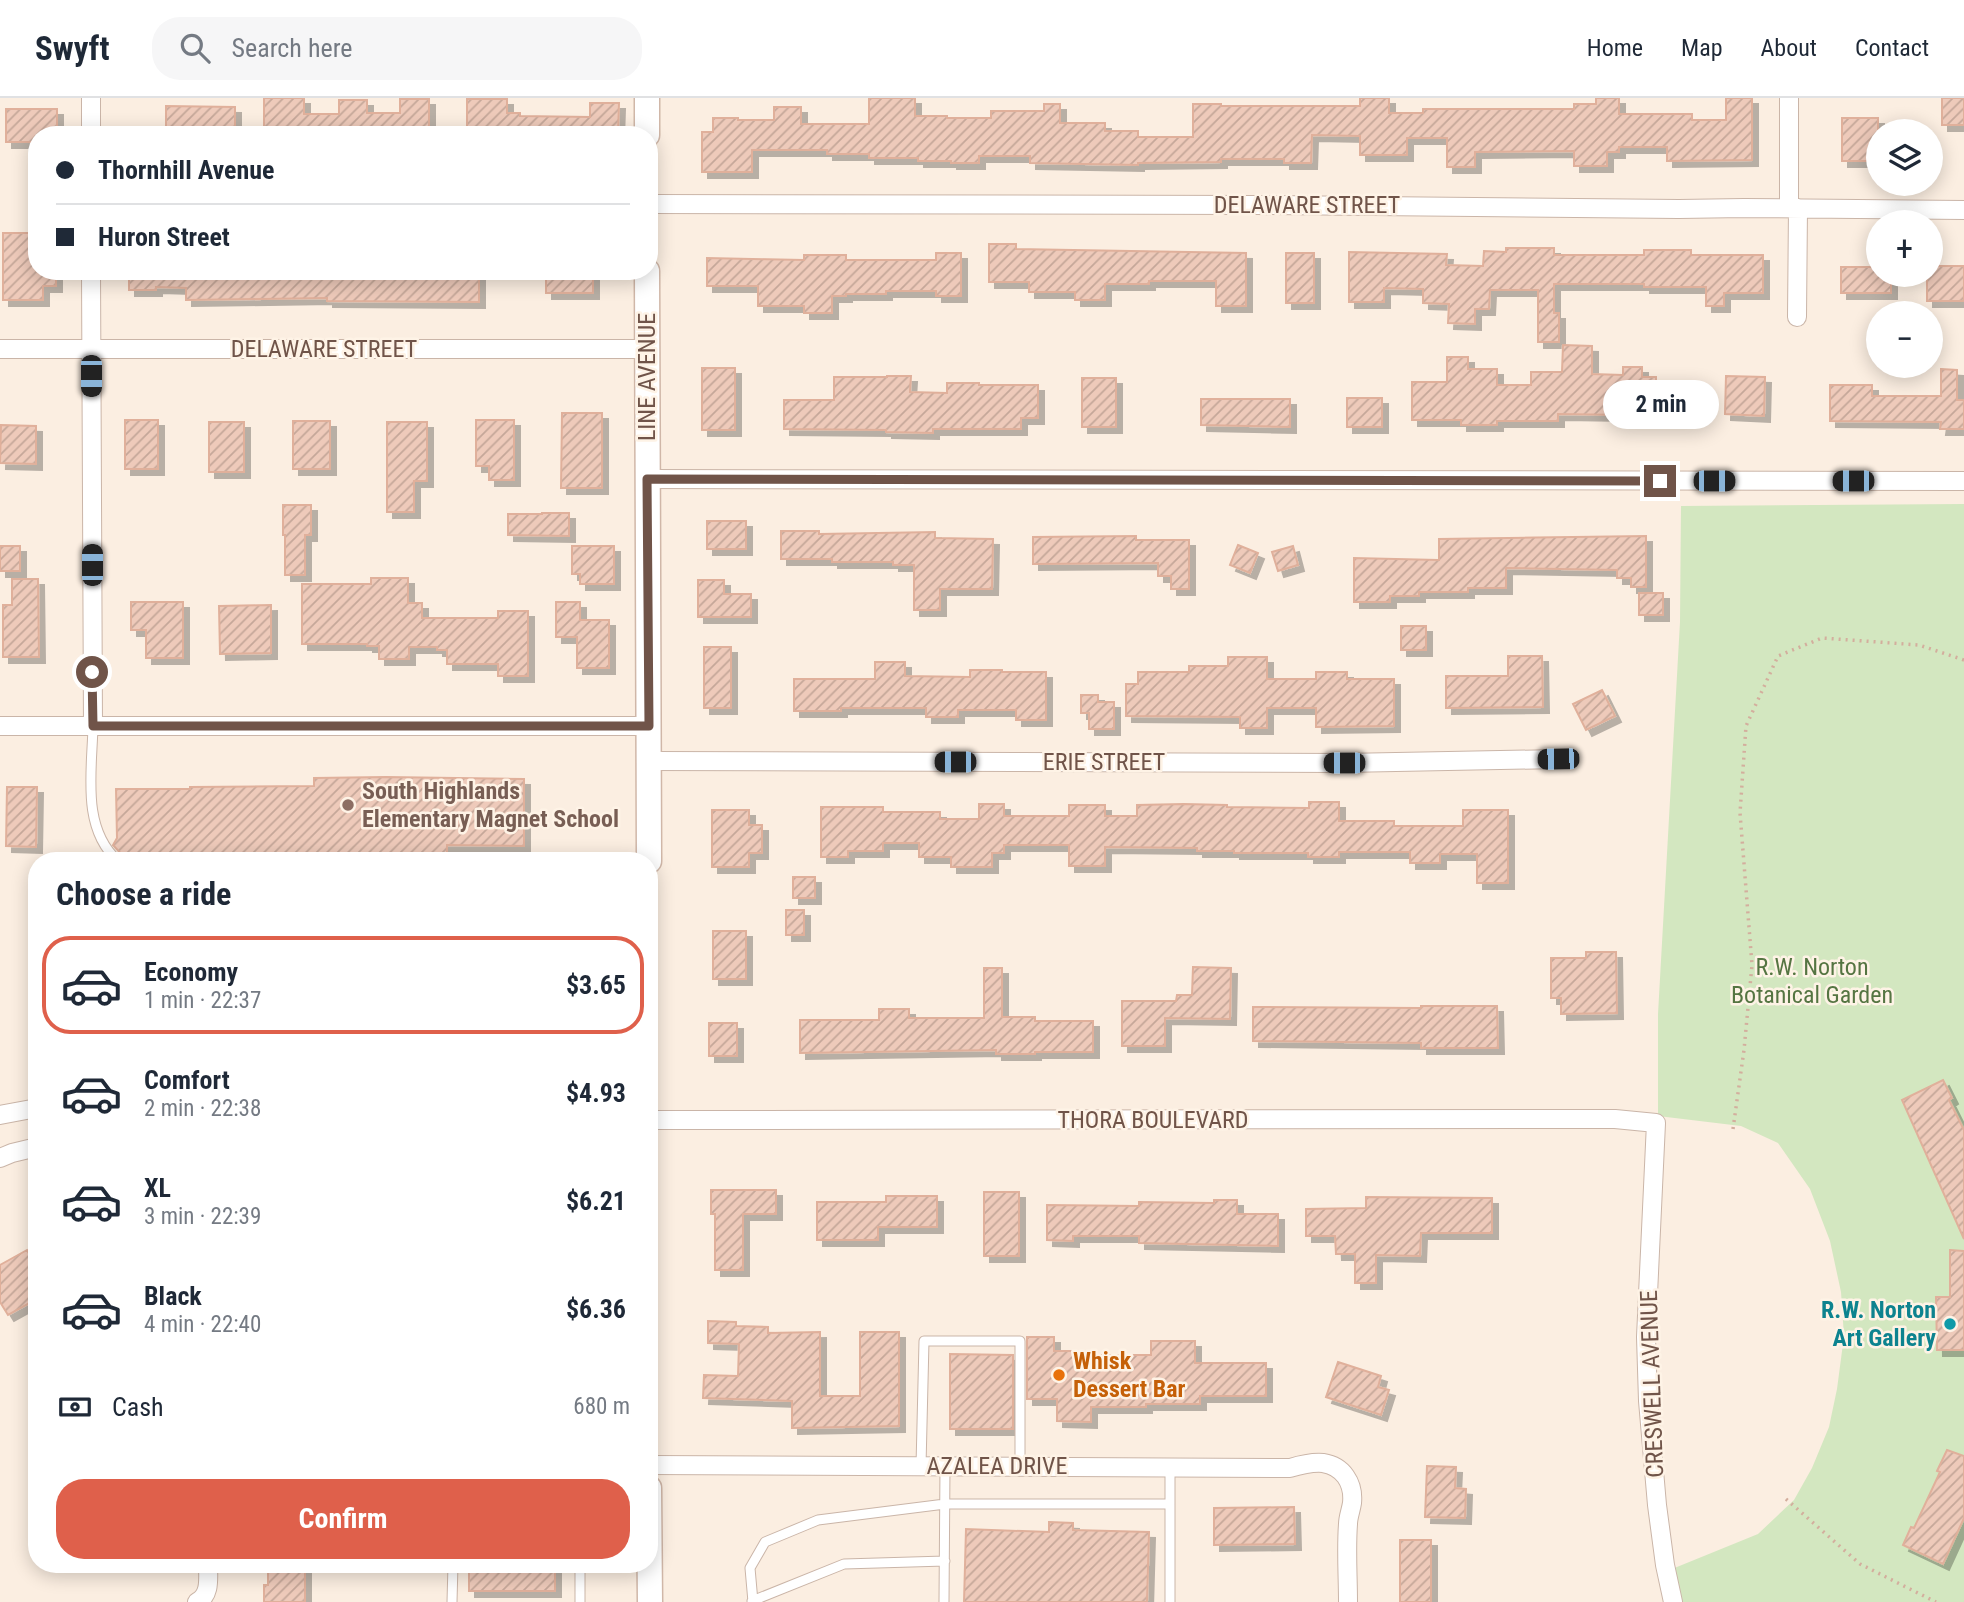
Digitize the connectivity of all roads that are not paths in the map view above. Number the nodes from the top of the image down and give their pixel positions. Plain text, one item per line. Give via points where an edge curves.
1 (91, 98) edge
2 (647, 98) edge
3 (1789, 98) edge
4 (91, 126) edge
5 (647, 126) edge
6 (658, 204) edge
7 (1793, 208) junction
8 (1964, 210) edge
9 (91, 280) edge
10 (648, 280) edge
11 (1797, 317) dead end
12 (0, 349) edge
13 (91, 349) junction
14 (648, 349) junction
15 (647, 479) junction
16 (1964, 481) edge
17 (0, 726) edge
18 (93, 726) junction
19 (649, 726) junction
20 (1558, 759) dead end
21 (650, 761) junction
22 (107, 852) edge
23 (649, 852) edge
24 (28, 1110) edge
25 (0, 1115) edge
26 (658, 1120) edge
27 (1656, 1123) joint
28 (28, 1149) edge
29 (0, 1158) edge
30 (658, 1465) edge
31 (921, 1466) junction
32 (944, 1466) junction
33 (1020, 1466) junction
34 (1170, 1467) junction
35 (944, 1504) junction
36 (1170, 1504) junction
37 (945, 1561) junction
38 (208, 1573) edge
39 (453, 1573) edge
40 (580, 1573) edge
41 (650, 1573) edge
42 (200, 1601) edge
43 (752, 1601) edge
44 (452, 1602) edge
45 (580, 1602) edge
46 (650, 1602) edge
47 (944, 1602) edge
48 (1170, 1602) edge
49 (1348, 1602) edge
50 (1673, 1602) edge

1 - 4 street
2 - 5 main road
3 - 7 street
6 - 7 street, DELAWARE STREET
7 - 8 street, DELAWARE STREET
7 - 11 street
9 - 13 street
10 - 14 main road, LINE AVENUE
12 - 13 street, DELAWARE STREET
13 - 14 street, DELAWARE STREET
13 - 18 street
14 - 15 main road, LINE AVENUE
15 - 16 street
15 - 19 main road, LINE AVENUE
17 - 18 street
18 - 19 street
18 - 22 lane via 92,812
19 - 21 main road, LINE AVENUE
20 - 21 street, ERIE STREET via 1344,763
21 - 23 main road, LINE AVENUE
24 - 25 street
26 - 27 street, THORA BOULEVARD via 1615,1119
27 - 50 street, CRESWELL AVENUE via 1646,1337 1657,1505
28 - 29 street
30 - 31 street, AZALEA DRIVE
31 - 32 street, AZALEA DRIVE
31 - 33 lane via 924,1340 1020,1340
32 - 33 street, AZALEA DRIVE
32 - 35 lane
33 - 34 street, AZALEA DRIVE
34 - 36 lane
34 - 49 street, AZALEA DRIVE via 1290,1468 1325,1463 1342,1472 1352,1487
35 - 36 lane
35 - 37 lane
35 - 43 lane via 818,1520 765,1542 750,1568
36 - 48 lane
37 - 43 lane via 844,1564
37 - 47 lane
38 - 42 street via 208,1588
39 - 44 lane
40 - 45 lane
41 - 46 main road

